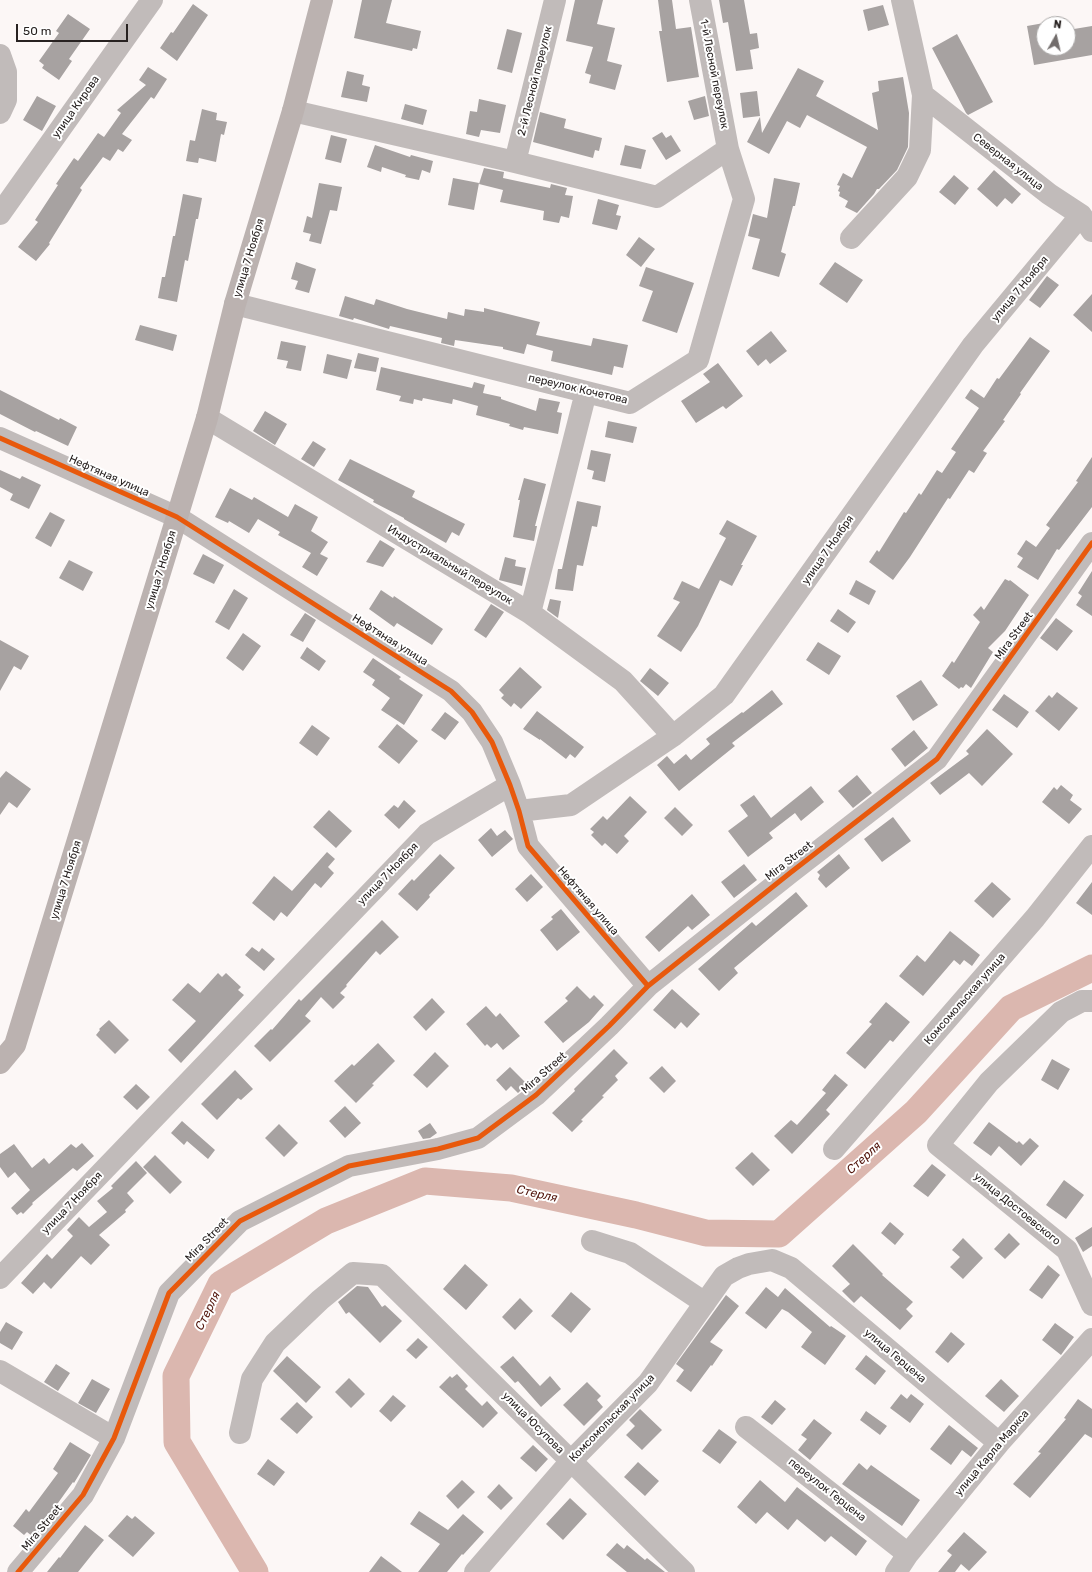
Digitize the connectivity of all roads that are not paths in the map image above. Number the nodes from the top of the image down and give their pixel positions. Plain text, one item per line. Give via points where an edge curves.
1 (152, 0) edge
2 (322, 0) edge
3 (555, 0) edge
4 (700, 0) edge
5 (902, 0) edge
6 (0, 55) edge
7 (922, 95) junction
8 (293, 110) junction
9 (0, 114) edge
10 (728, 149) junction
11 (515, 162) junction
12 (0, 214) edge
13 (1086, 223) edge
14 (851, 238) dead end
15 (235, 304) junction
16 (586, 392) junction
17 (207, 418) junction
18 (0, 438) edge
19 (178, 517) junction
20 (1092, 544) edge
21 (530, 613) junction
22 (673, 736) junction
23 (510, 785) junction
24 (519, 811) junction
25 (1092, 846) edge
26 (648, 986) junction
27 (1092, 1001) edge
28 (0, 1063) edge
29 (834, 1149) dead end
30 (592, 1241) dead end
31 (791, 1268) joint
32 (0, 1278) edge
33 (705, 1303) junction
34 (1092, 1305) edge
35 (1092, 1339) edge
36 (0, 1370) edge
37 (746, 1427) dead end
38 (240, 1433) dead end
39 (114, 1438) junction
40 (999, 1443) junction
41 (571, 1461) junction
42 (908, 1554) junction
43 (18, 1572) edge
44 (475, 1572) edge
45 (684, 1572) edge
46 (896, 1572) edge

1 - 12 street, улица Кирова
2 - 8 main road, улица 7 Ноября
3 - 11 street, 2-й Лесной переулок
4 - 10 street, 1-й Лесной переулок
5 - 7 street
6 - 9 street via 6,72 6,100
7 - 13 street, Северная улица
7 - 14 street via 920,150 907,177
8 - 11 street
8 - 15 main road, улица 7 Ноября
10 - 11 street via 657,197
10 - 16 street, переулок Кочетова via 744,199 698,360 630,403
13 - 22 street, улица 7 Ноября via 973,345 724,695
15 - 16 street, переулок Кочетова
15 - 17 main road, улица 7 Ноября
16 - 21 street
17 - 19 main road, улица 7 Ноября
17 - 21 street, Индустриальный переулок
18 - 19 street, Нефтяная улица
19 - 23 street, Нефтяная улица via 451,691 472,712 492,742
19 - 28 main road, улица 7 Ноября via 15,1045
20 - 26 street, Mira Street via 937,759
21 - 22 street, Индустриальный переулок via 623,681
22 - 24 street, улица 7 Ноября via 571,805
23 - 24 street, Нефтяная улица
23 - 32 street, улица 7 Ноября via 427,834
24 - 26 street, Нефтяная улица via 528,846
25 - 29 street, Комсомольская улица via 1035,918
26 - 39 street, Mira Street via 536,1096 478,1138 438,1149 349,1166 240,1222 169,1293
27 - 34 street, улица Достоевского via 1082,1001 1061,1012 989,1082 938,1146 1067,1250
30 - 33 street via 630,1252
31 - 33 street, Комсомольская улица via 772,1260 738,1268 724,1276
31 - 40 street, улица Герцена
33 - 41 street, Комсомольская улица via 648,1383
35 - 40 street, улица Карла Маркса
36 - 39 street
37 - 42 street, переулок Герцена
38 - 41 street, улица Юсупова via 252,1379 275,1343 353,1273 382,1275
39 - 43 street, Mira Street via 84,1495
40 - 42 street, улица Карла Маркса
41 - 44 street, Комсомольская улица
41 - 45 street, улица Юсупова
42 - 46 street, улица Карла Маркса

